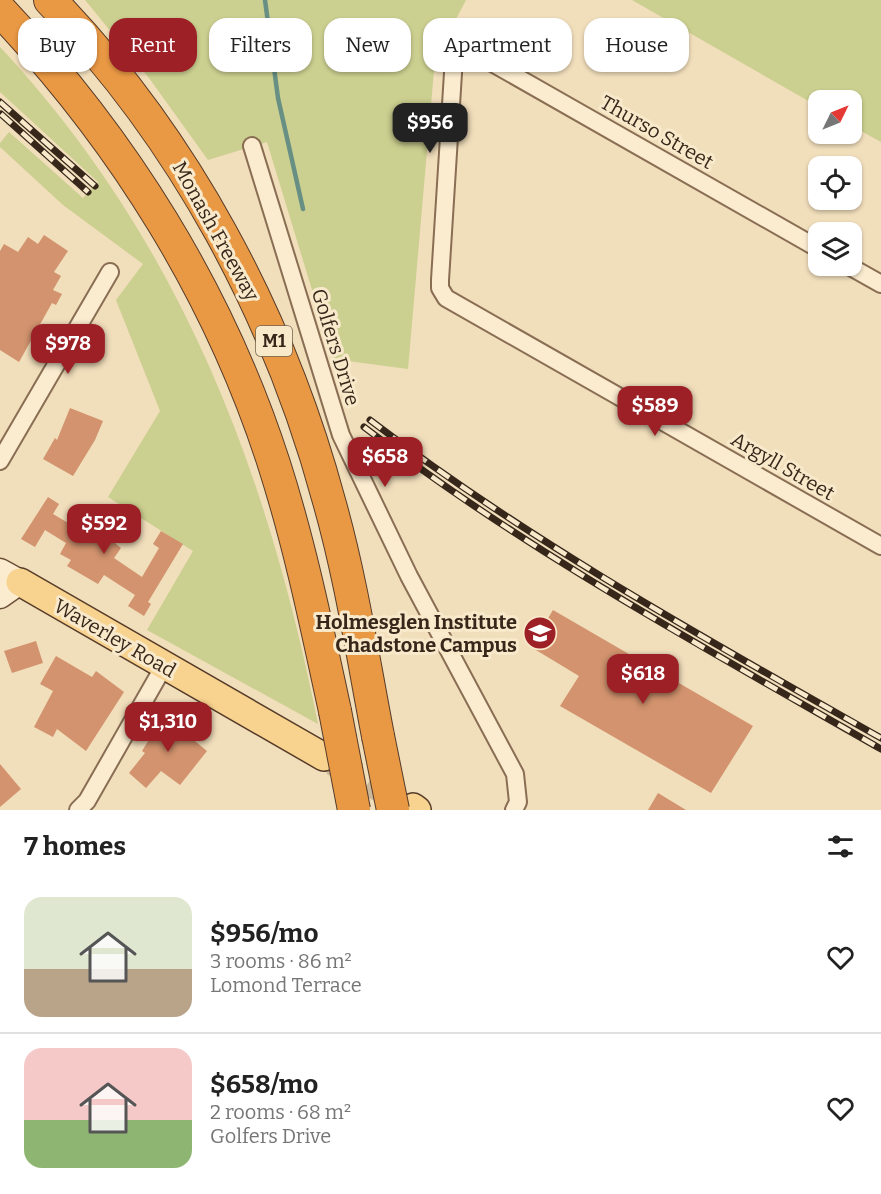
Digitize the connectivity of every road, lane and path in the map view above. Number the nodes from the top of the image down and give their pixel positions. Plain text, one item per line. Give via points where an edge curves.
1 (51, 0) edge
2 (0, 10) edge
3 (252, 146) dead end
4 (808, 243) edge
5 (110, 272) dead end
6 (862, 273) edge
7 (881, 284) edge
8 (446, 298) joint
9 (0, 461) edge
10 (881, 546) edge
11 (6, 583) edge
12 (164, 666) junction
13 (324, 757) tunnel mouth
14 (408, 809) edge
15 (78, 810) edge
16 (354, 810) edge
17 (514, 810) edge

1 - 14 highway, Monash Freeway / M1, bridge via 99,54 162,138 228,245 274,341 330,501 378,736
2 - 16 highway, Monash Freeway / M1, bridge via 63,81 129,167 212,311 274,464 303,570
3 - 17 street, Golfers Drive via 341,435 409,576 515,774 518,802
4 - 8 street, Thurso Street via 463,48 454,57 440,280
5 - 9 street
6 - 7 street
8 - 10 street, Argyll Street
11 - 12 main road, Waverley Road
12 - 13 main road, Waverley Road
12 - 15 street via 87,801

